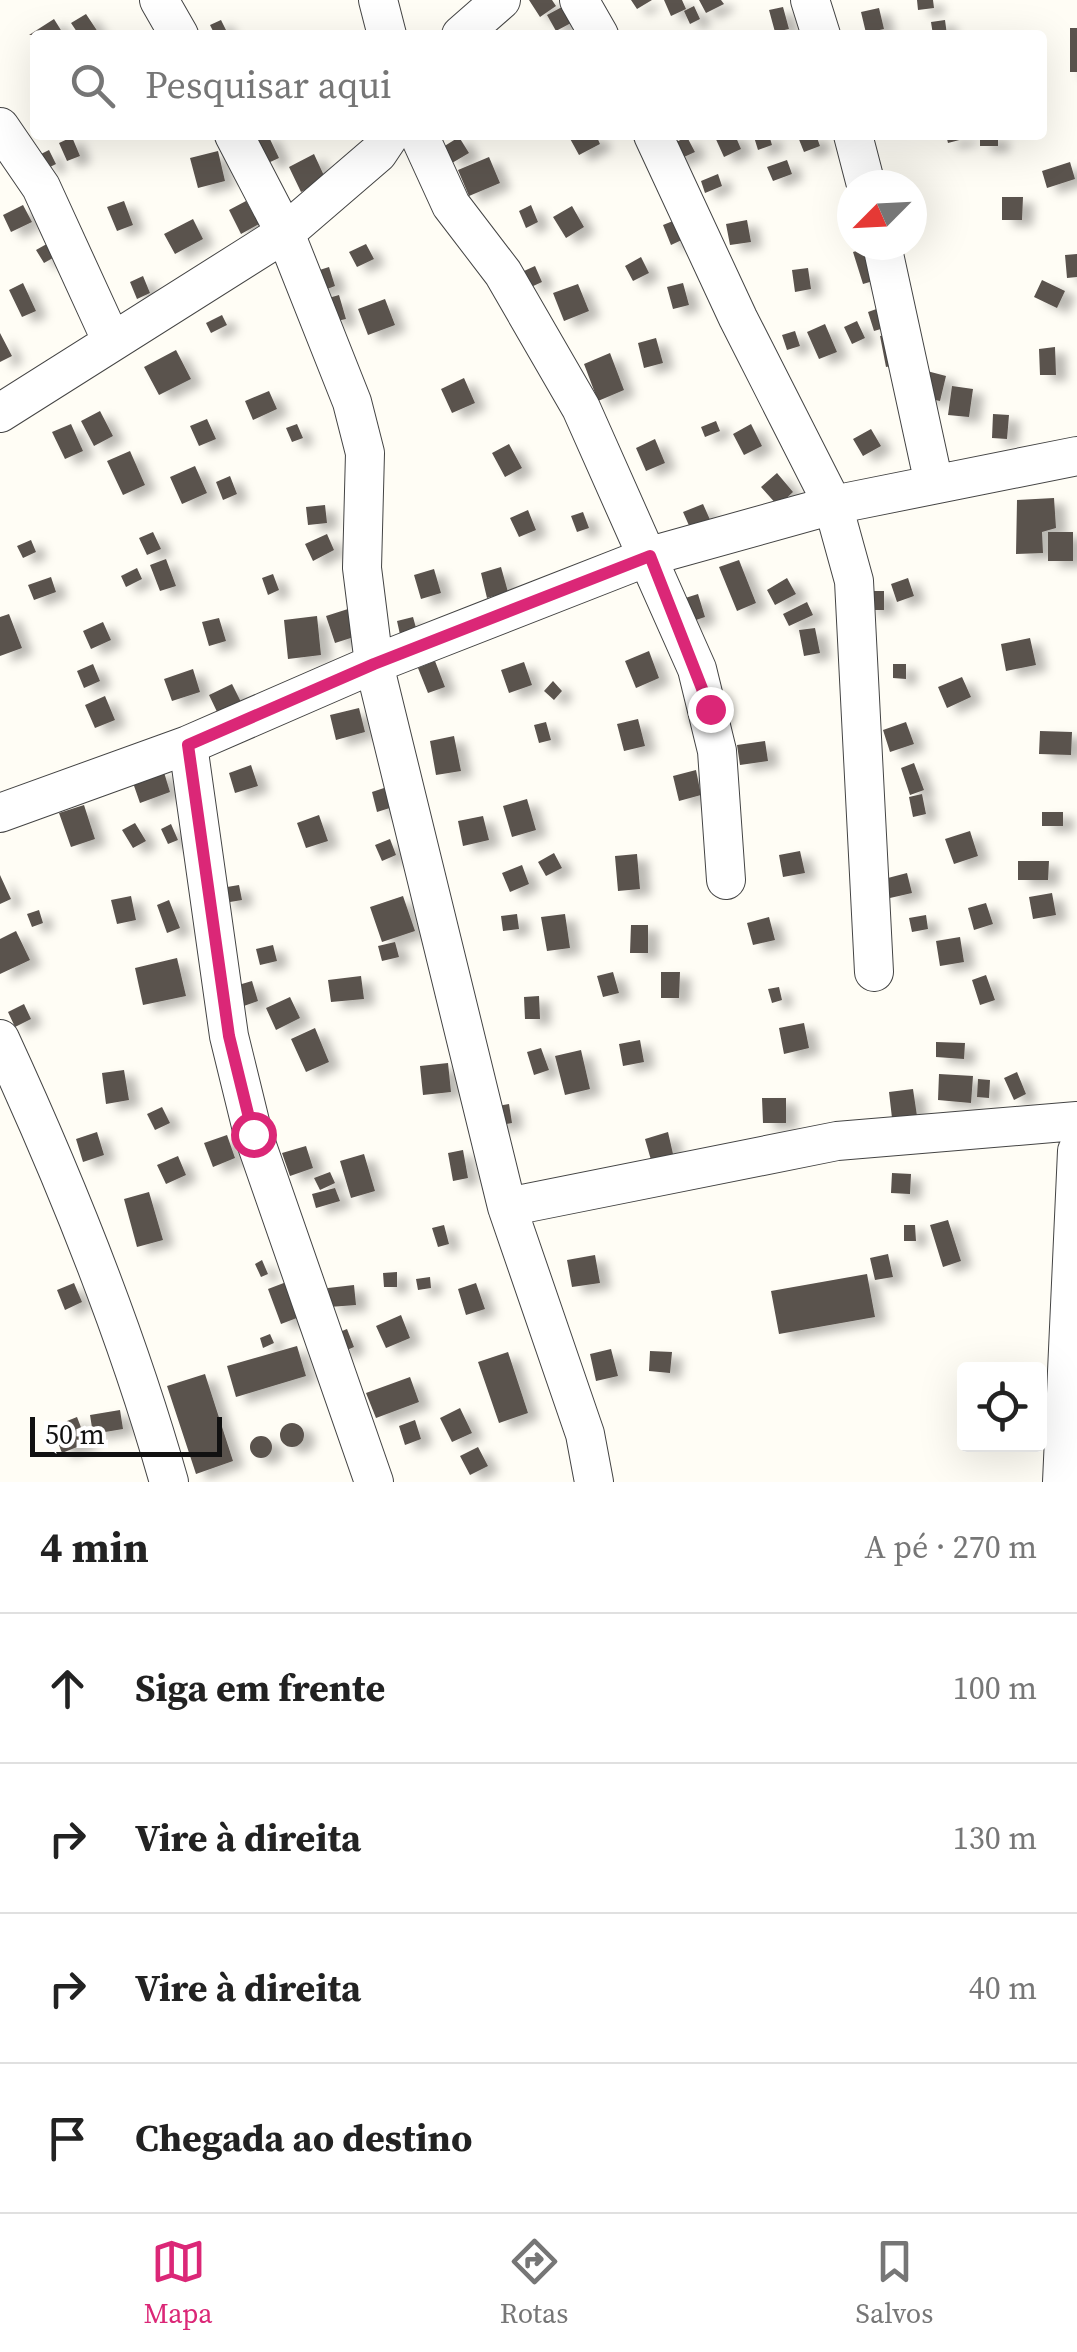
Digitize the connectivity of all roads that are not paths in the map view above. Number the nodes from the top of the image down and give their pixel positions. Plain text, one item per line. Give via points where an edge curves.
1 (159, 0) edge
2 (378, 0) edge
3 (501, 0) edge
4 (580, 0) edge
5 (810, 0) edge
6 (175, 30) edge
7 (386, 30) edge
8 (467, 30) edge
9 (595, 30) edge
10 (819, 30) edge
11 (0, 127) edge
12 (237, 140) edge
13 (387, 140) edge
14 (420, 140) edge
15 (655, 140) edge
16 (854, 140) edge
17 (862, 170) edge
18 (286, 234) junction
19 (885, 260) edge
20 (112, 342) junction
21 (0, 413) edge
22 (1077, 456) edge
23 (934, 484) junction
24 (833, 505) junction
25 (650, 556) junction
26 (374, 664) junction
27 (188, 745) junction
28 (0, 813) edge
29 (726, 880) dead end
30 (874, 972) dead end
31 (0, 1039) edge
32 (1077, 1121) edge
33 (1077, 1151) edge
34 (508, 1207) junction
35 (170, 1482) edge
36 (374, 1482) edge
37 (594, 1482) edge
38 (1062, 1482) edge

1 - 6 street
2 - 7 street
3 - 8 street
4 - 9 street
5 - 10 street
11 - 20 street via 41,187
12 - 18 street
13 - 18 street
14 - 25 street via 450,204 503,274 581,408
15 - 24 street
16 - 17 street
18 - 20 street
18 - 26 street via 352,402 365,454 362,568
19 - 23 street
20 - 21 street
22 - 23 street
23 - 24 street
24 - 25 street
24 - 30 street via 854,580
25 - 26 street
25 - 29 street via 710,709
26 - 27 street
26 - 34 street
27 - 28 street
27 - 36 street via 229,1036 253,1134
31 - 35 street via 144,1392
32 - 34 street via 836,1140
33 - 38 street
34 - 37 street via 585,1434

